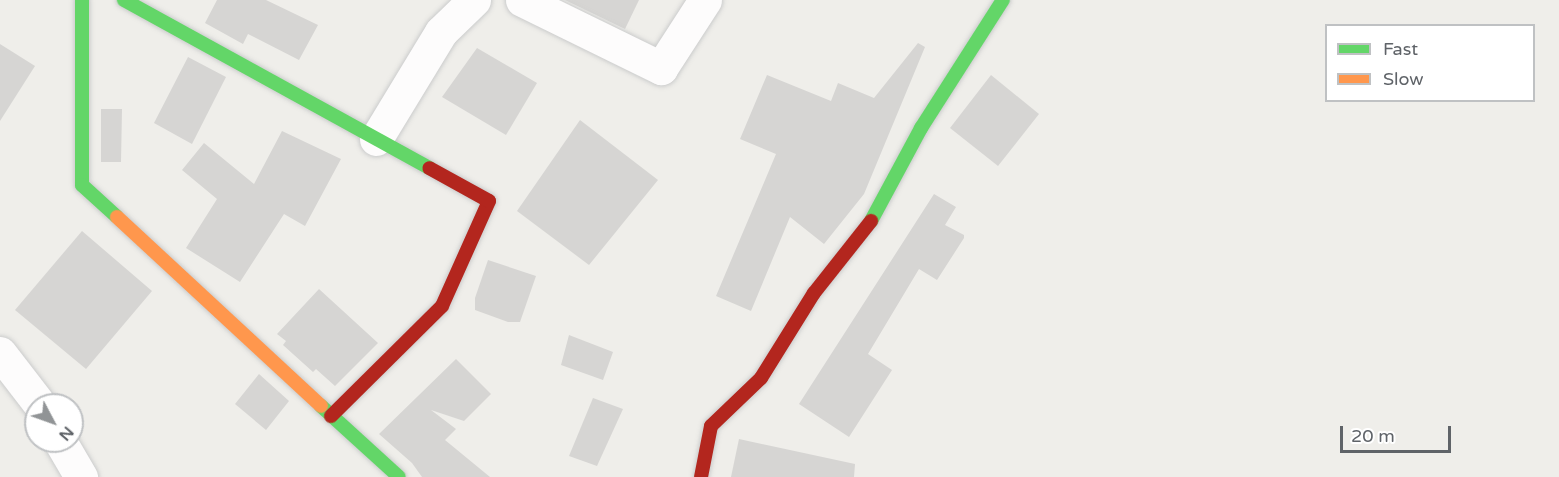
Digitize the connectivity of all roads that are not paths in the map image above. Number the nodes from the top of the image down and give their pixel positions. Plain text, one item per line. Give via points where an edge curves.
1 (82, 0) edge
2 (124, 0) edge
3 (474, 0) edge
4 (522, 0) edge
5 (705, 0) edge
6 (1003, 0) edge
7 (376, 140) junction
8 (0, 353) edge
9 (31, 393) edge
10 (330, 416) junction
11 (67, 453) edge
12 (81, 477) edge
13 (399, 477) edge
14 (701, 477) edge

1 - 10 street via 82,185
2 - 7 street
3 - 7 street via 441,32
4 - 5 street via 661,68
6 - 14 street via 921,128 873,219 814,293 761,378 711,426
7 - 10 street via 489,201 442,306
8 - 9 street
10 - 13 street
11 - 12 street

